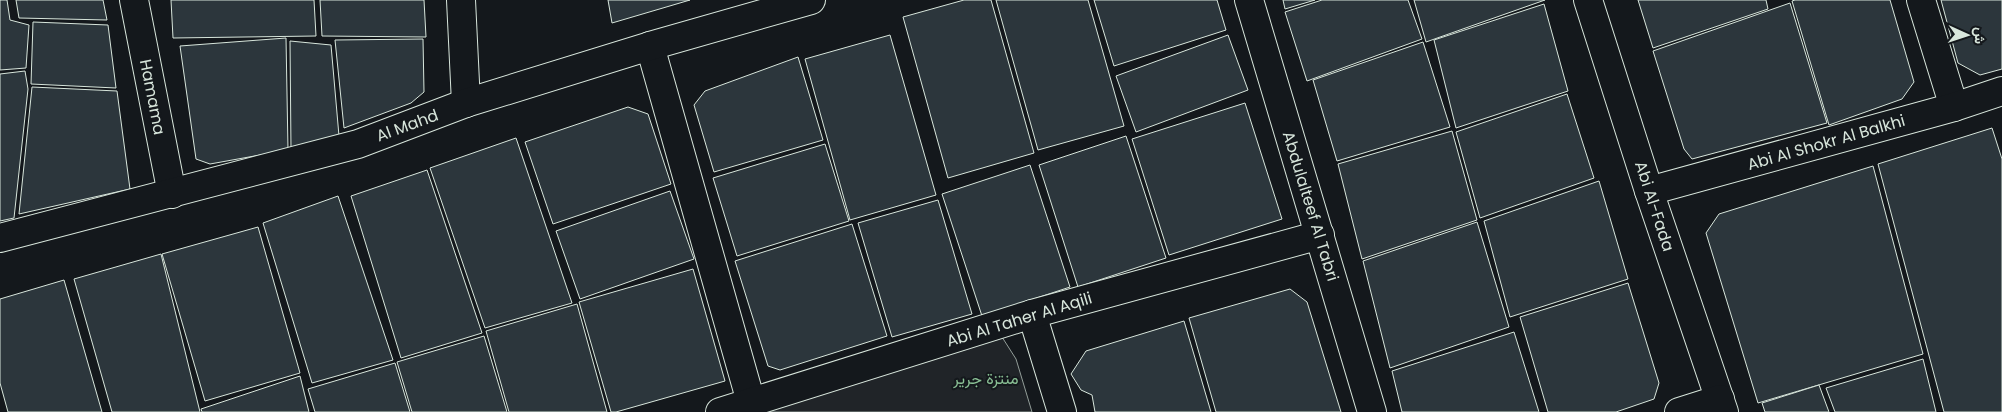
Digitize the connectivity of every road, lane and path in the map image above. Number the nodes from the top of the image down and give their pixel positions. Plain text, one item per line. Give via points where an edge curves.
1 (134, 0) edge
2 (461, 0) edge
3 (811, 0) edge
4 (1250, 0) edge
5 (1588, 0) edge
6 (1921, 0) edge
7 (752, 8) edge
8 (650, 46) junction
9 (2002, 91) edge
10 (466, 103) junction
11 (1954, 107) junction
12 (1649, 191) junction
13 (172, 194) junction
14 (1320, 235) junction
15 (0, 238) edge
16 (1032, 314) junction
17 (751, 402) junction
18 (1722, 405) edge
19 (720, 412) edge
20 (1062, 412) edge
21 (1372, 412) edge
22 (1679, 412) edge

1 - 13 street, Hamama
2 - 10 street
3 - 7 street, Al Mahd
4 - 14 street, Abdulalteef Al Tabri
5 - 12 street, Abi Al-Fada
6 - 11 street
7 - 8 street, Al Mahd
8 - 10 street, Al Mahd
8 - 17 street
9 - 11 street, Abi Al Shokr Al Balkhi
10 - 13 street, Al Mahd via 358,144
11 - 12 street, Abi Al Shokr Al Balkhi
12 - 18 street, Abi Al-Fada
13 - 15 street, Al Mahd
14 - 16 street, Abi Al Taher Al Aqili
14 - 21 street, Abdulalteef Al Tabri
16 - 17 street, Abi Al Taher Al Aqili
16 - 20 street
17 - 19 street, Abi Al Taher Al Aqili
18 - 22 street

